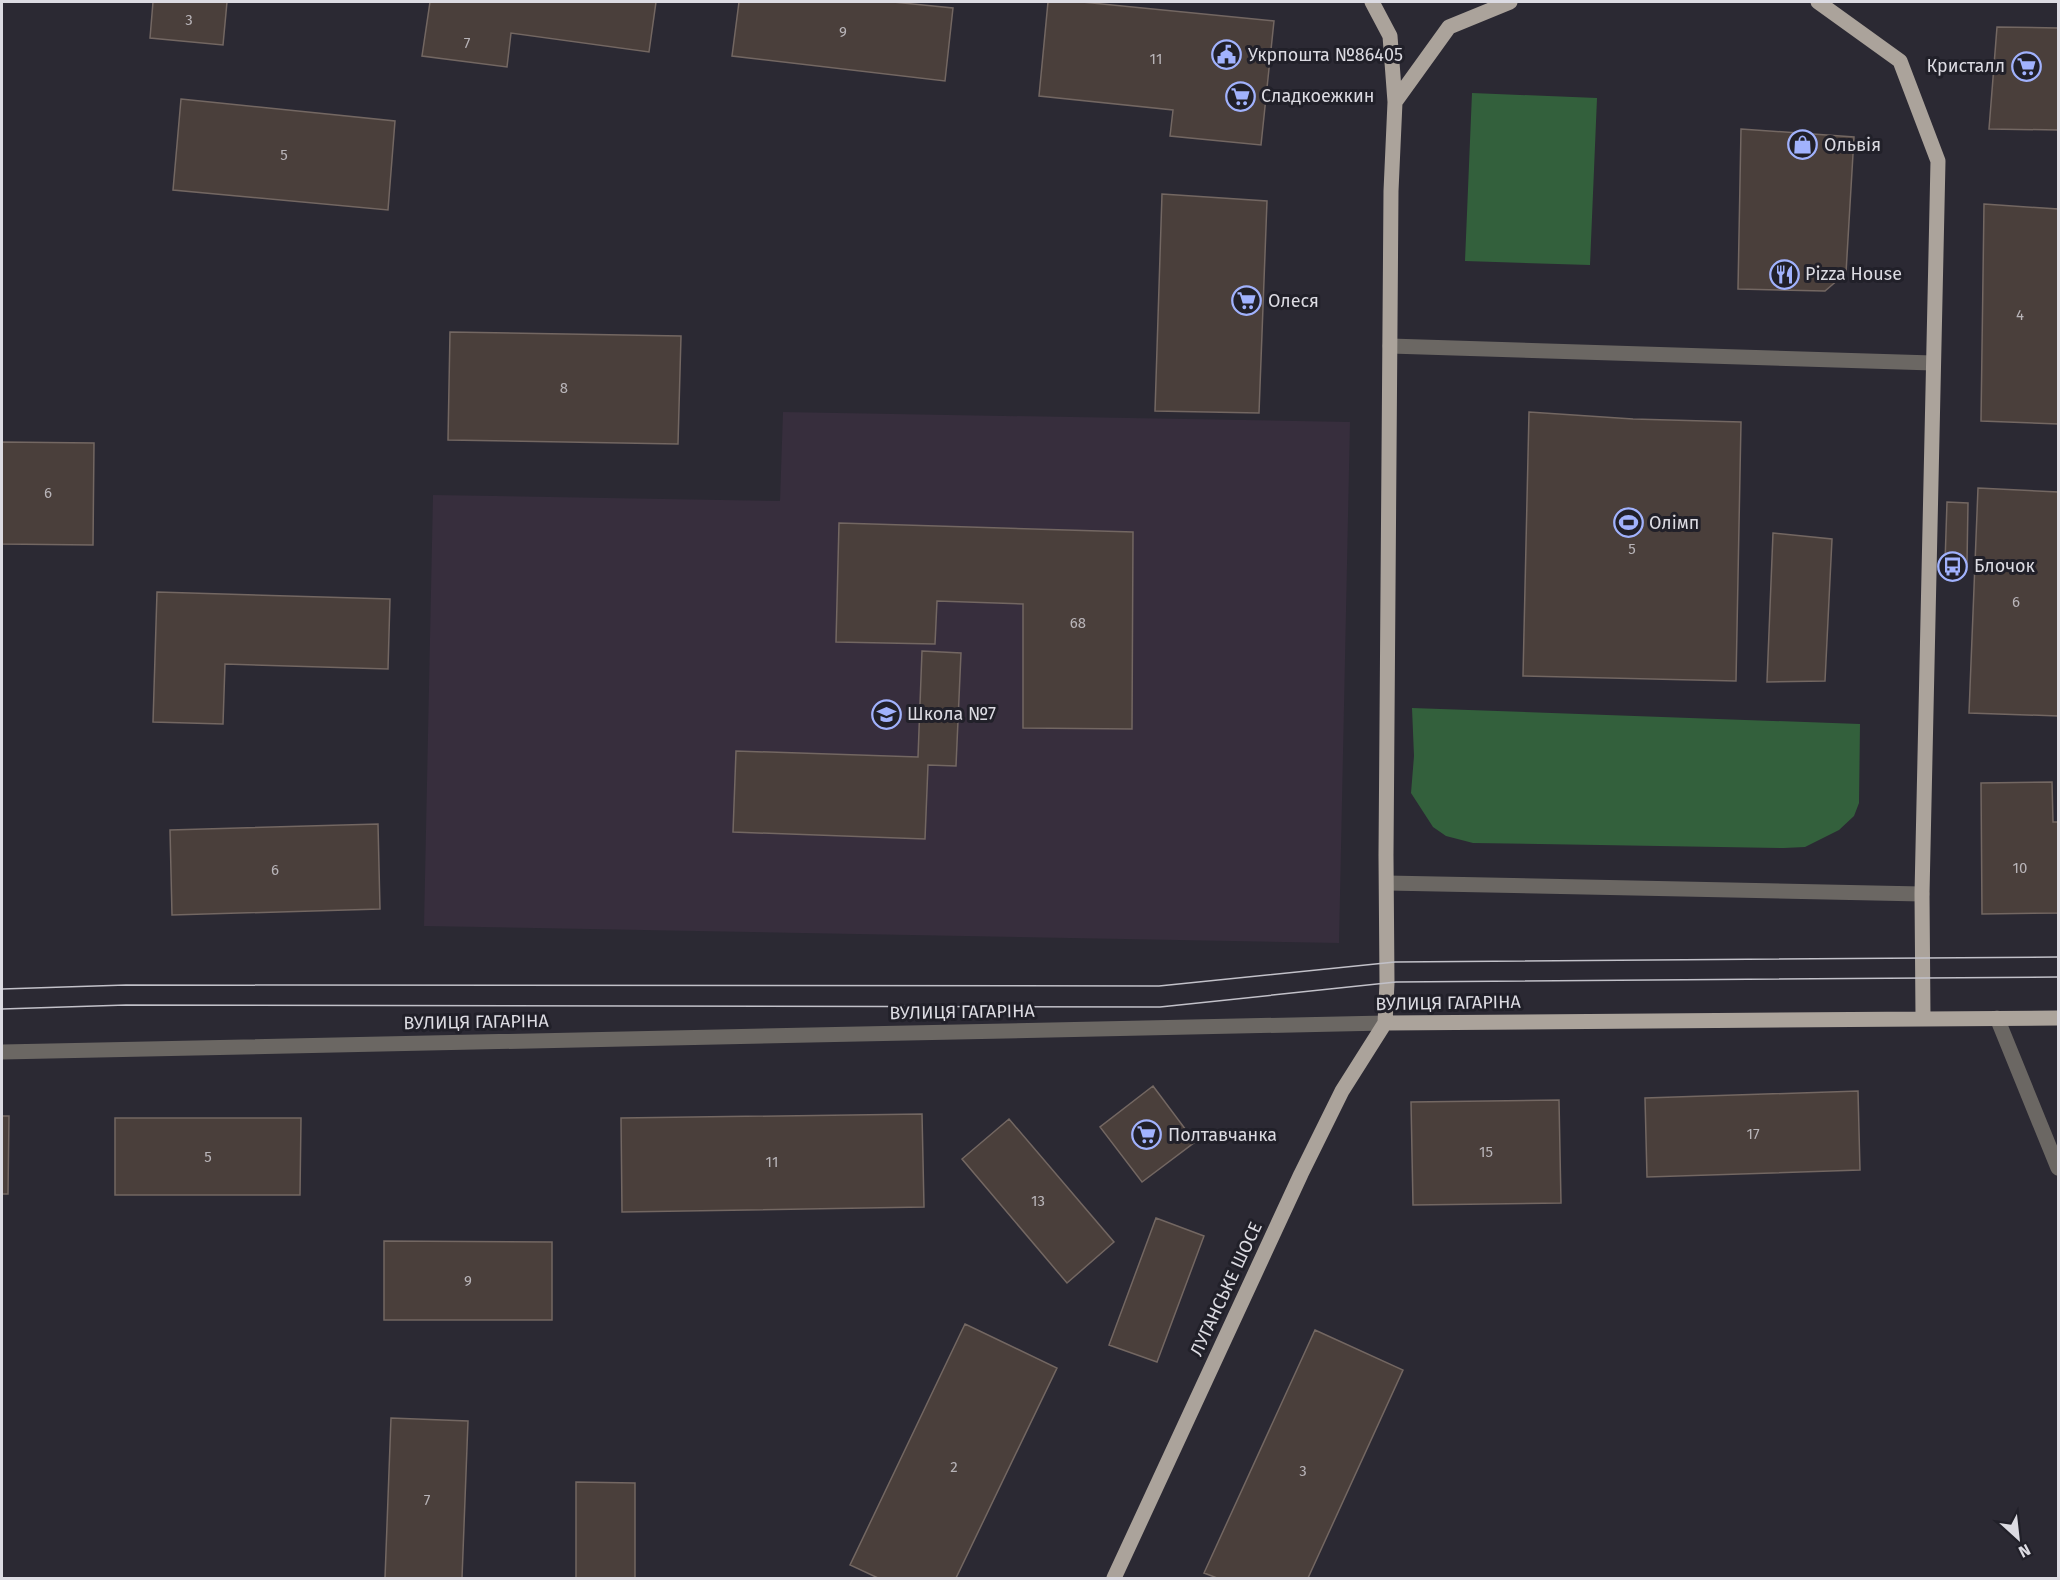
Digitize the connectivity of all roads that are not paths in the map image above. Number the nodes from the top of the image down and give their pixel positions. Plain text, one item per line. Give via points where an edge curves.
1 (1372, 2) edge
2 (1509, 2) edge
3 (1818, 2) edge
4 (1395, 102) junction
5 (1390, 346) junction
6 (1933, 363) junction
7 (1387, 883) junction
8 (1922, 894) junction
9 (1923, 1017) junction
10 (1997, 1018) junction
11 (2058, 1018) edge
12 (1385, 1023) junction
13 (2, 1052) edge
14 (2058, 1167) edge
15 (1114, 1578) edge

1 - 4 main road via 1390,36
2 - 4 main road via 1449,27
3 - 6 main road via 1900,60 1938,161
4 - 5 main road via 1390,191
5 - 6 street
5 - 7 main road
6 - 8 main road
7 - 8 street
7 - 12 main road
8 - 9 main road
9 - 10 main road, ВУЛИЦЯ ГАГАРІНА
9 - 12 main road, ВУЛИЦЯ ГАГАРІНА
10 - 11 main road
10 - 14 street
12 - 13 street, ВУЛИЦЯ ГАГАРІНА
12 - 15 main road, ЛУГАНСЬКЕ ШОСЕ via 1342,1091 1301,1174

